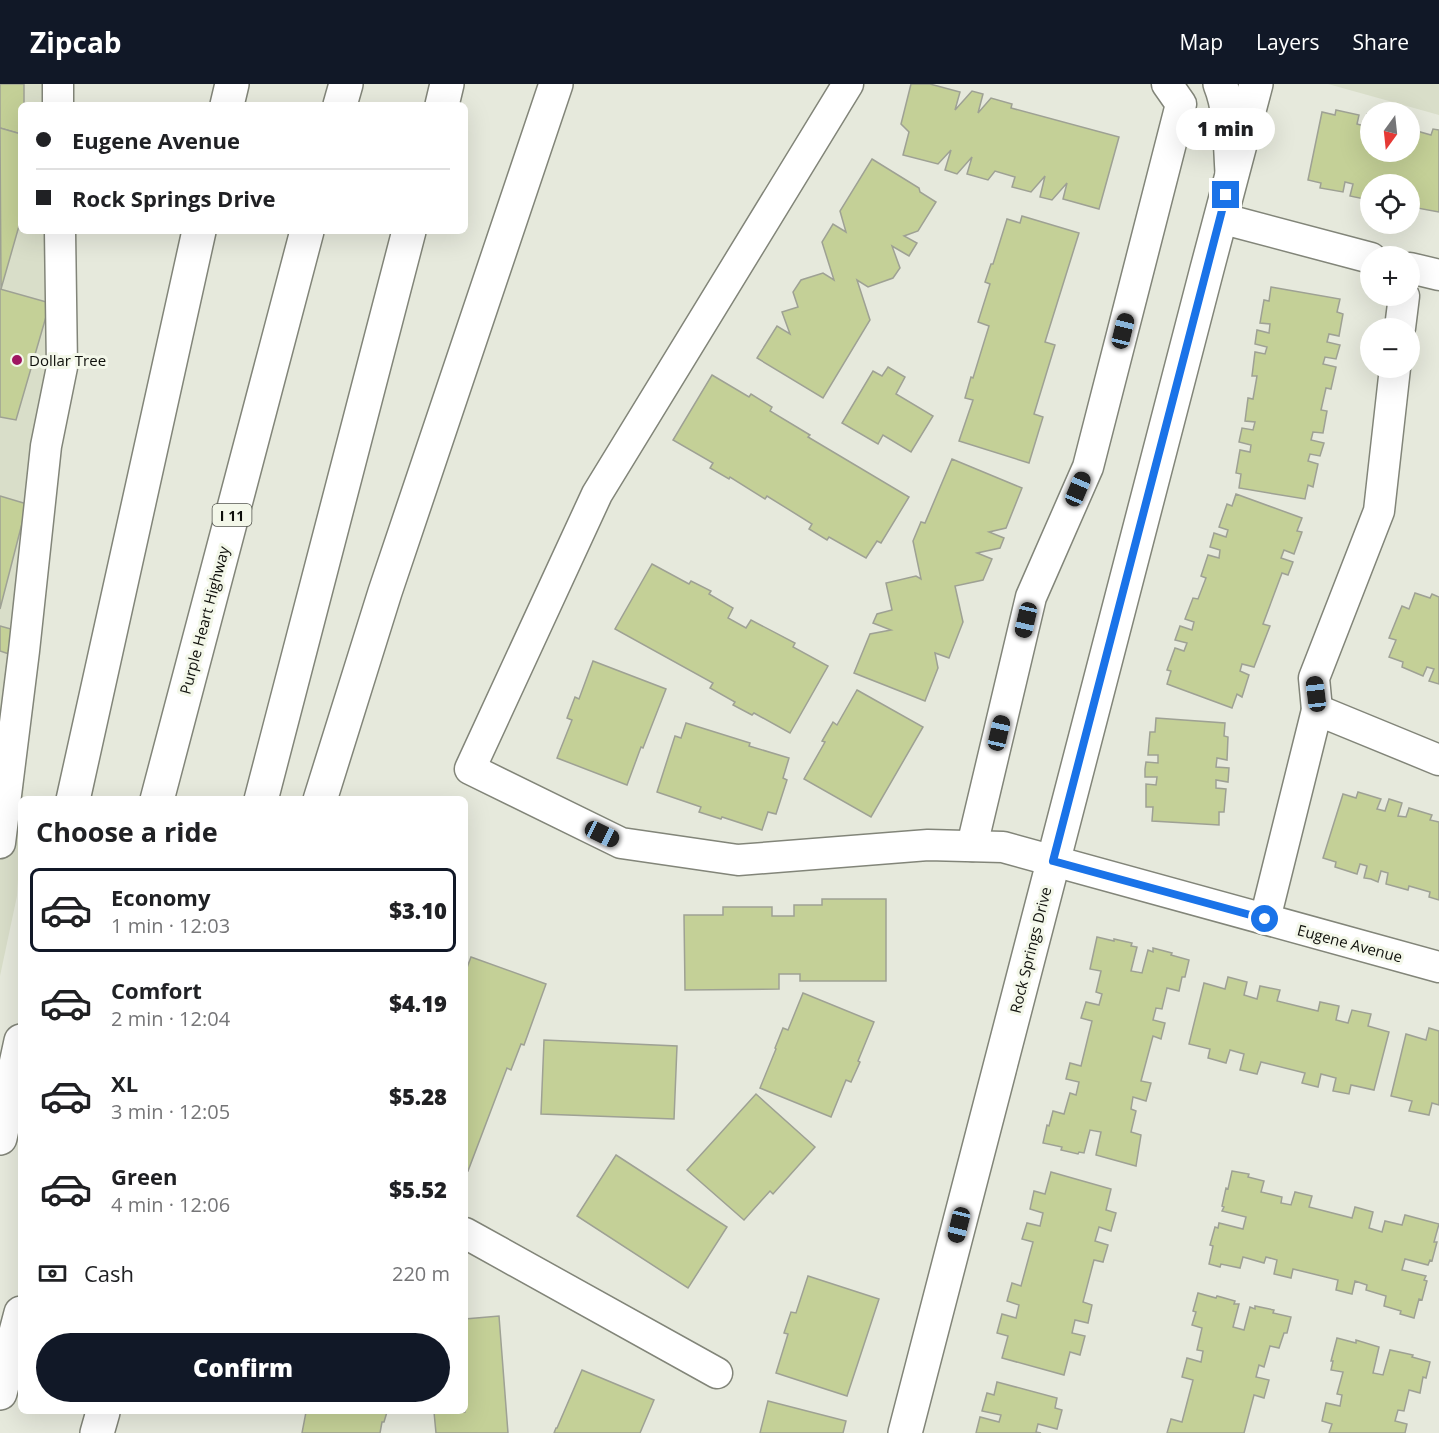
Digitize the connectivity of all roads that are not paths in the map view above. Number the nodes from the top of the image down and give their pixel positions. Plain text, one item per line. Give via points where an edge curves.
1 (58, 84) edge
2 (232, 84) edge
3 (346, 84) edge
4 (447, 84) edge
5 (556, 84) edge
6 (848, 84) edge
7 (1167, 84) edge
8 (1220, 84) edge
9 (1256, 84) edge
10 (58, 102) edge
11 (228, 102) edge
12 (341, 102) edge
13 (443, 102) edge
14 (1232, 172) junction
15 (1220, 218) junction
16 (60, 234) edge
17 (198, 234) edge
18 (306, 234) edge
19 (408, 234) edge
20 (1360, 255) edge
21 (1420, 270) edge
22 (1439, 275) edge
23 (1394, 378) edge
24 (1317, 710) junction
25 (1439, 760) edge
26 (74, 796) edge
27 (158, 796) edge
28 (262, 796) edge
29 (321, 796) edge
30 (0, 843) edge
31 (972, 846) junction
32 (1053, 861) junction
33 (1265, 919) junction
34 (1439, 967) edge
35 (18, 1055) edge
36 (0, 1138) edge
37 (468, 1235) edge
38 (18, 1324) edge
39 (717, 1373) dead end
40 (0, 1393) edge
41 (103, 1414) edge
42 (98, 1433) edge
43 (905, 1433) edge

1 - 10 street
2 - 11 main road
3 - 12 main road
4 - 13 main road
5 - 29 main road via 385,592
6 - 31 street, Eugene Avenue via 597,494 470,768 621,843 738,860 928,845
7 - 31 street via 1182,104 1088,467 1031,597
8 - 14 main road via 1229,127
9 - 14 main road, Rock Springs Drive
14 - 15 main road, Rock Springs Drive
15 - 20 street
15 - 32 main road, Rock Springs Drive
16 - 30 street via 62,367 46,446
17 - 26 main road
18 - 27 main road, Purple Heart Highway / I 11
19 - 28 main road
21 - 22 street
23 - 24 street via 1378,511 1314,678
24 - 25 street
24 - 33 street
31 - 32 street, Eugene Avenue via 1003,847
32 - 33 street, Eugene Avenue
32 - 43 main road, Rock Springs Drive
33 - 34 street, Eugene Avenue
35 - 36 main road
37 - 39 street
38 - 40 main road
41 - 42 main road

